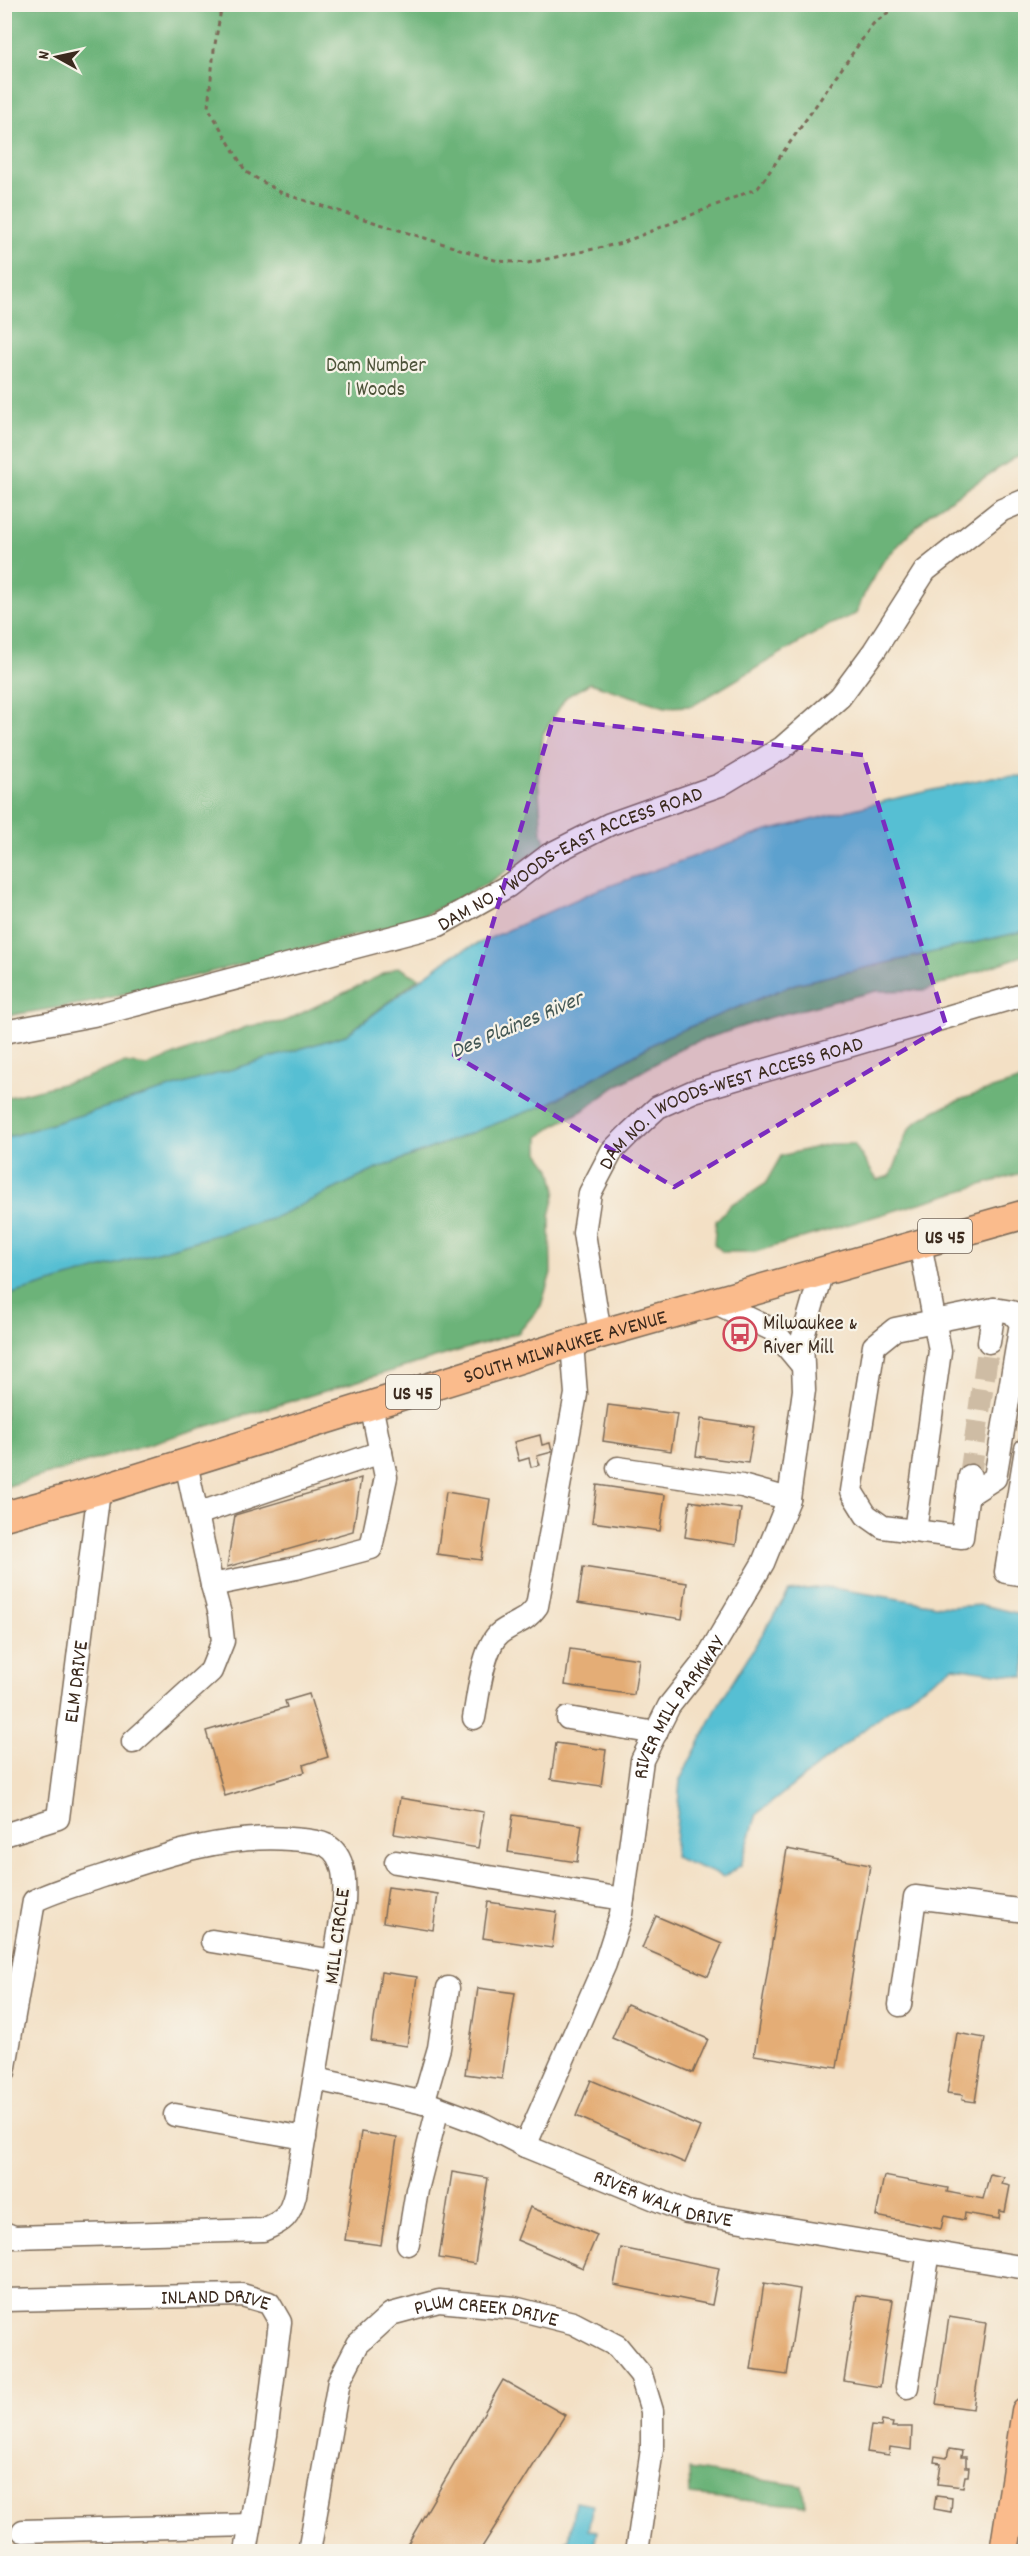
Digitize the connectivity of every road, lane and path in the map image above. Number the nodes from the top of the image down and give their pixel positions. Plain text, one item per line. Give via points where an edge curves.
1 (222, 4) edge
2 (899, 4) edge
3 (1026, 500) edge
4 (1026, 993) edge
5 (4, 1032) edge
6 (1026, 1214) edge
7 (920, 1244) junction
8 (822, 1271) junction
9 (714, 1302) junction
10 (994, 1309) junction
11 (935, 1320) junction
12 (600, 1334) junction
13 (989, 1342) tunnel mouth
14 (572, 1343) junction
15 (802, 1365) junction
16 (371, 1405) junction
17 (1026, 1449) edge
18 (381, 1452) junction
19 (186, 1463) junction
20 (618, 1468) dead end
21 (99, 1490) junction
22 (789, 1498) junction
23 (197, 1514) junction
24 (4, 1516) edge
25 (915, 1532) junction
26 (1026, 1575) edge
27 (212, 1585) junction
28 (474, 1718) dead end
29 (568, 1718) dead end
30 (656, 1733) junction
31 (133, 1742) dead end
32 (4, 1835) edge
33 (396, 1862) dead end
34 (623, 1899) junction
35 (1026, 1911) edge
36 (212, 1941) dead end
37 (334, 1960) junction
38 (448, 1988) dead end
39 (900, 2005) dead end
40 (4, 2072) edge
41 (316, 2079) junction
42 (430, 2105) junction
43 (175, 2115) dead end
44 (305, 2138) junction
45 (525, 2146) junction
46 (4, 2233) edge
47 (408, 2244) dead end
48 (929, 2252) junction
49 (1026, 2268) edge
50 (4, 2300) edge
51 (907, 2387) dead end
52 (1026, 2411) edge
53 (250, 2525) junction
54 (23, 2531) dead end
55 (246, 2552) edge
56 (309, 2552) edge
57 (637, 2552) edge
58 (1004, 2552) edge

1 - 2 path via 208,108 246,172 297,198 498,261 528,263 622,243 758,188 873,24
3 - 5 street, DAM NO. 1 WOODS-EAST ACCESS ROAD via 1002,510 925,571 840,697 782,748 720,785 610,824 549,855 508,886 439,925 147,1002
4 - 12 street, DAM NO. 1 WOODS-WEST ACCESS ROAD via 694,1091 658,1107 612,1151 590,1193 584,1233
6 - 7 main road, SOUTH MILWAUKEE AVENUE / US 45
7 - 8 main road, SOUTH MILWAUKEE AVENUE / US 45
7 - 11 street
8 - 9 main road, SOUTH MILWAUKEE AVENUE / US 45
8 - 15 street, RIVER MILL PARKWAY via 802,1340
9 - 12 main road, SOUTH MILWAUKEE AVENUE / US 45
9 - 15 street via 773,1330
10 - 11 street
10 - 13 street
10 - 25 street via 1012,1312 1021,1323 995,1478 968,1486 962,1537
11 - 25 street via 940,1351
11 - 25 street via 895,1329 874,1346 852,1491 866,1515 883,1527
12 - 14 main road, SOUTH MILWAUKEE AVENUE / US 45
14 - 16 main road, SOUTH MILWAUKEE AVENUE / US 45
14 - 28 street via 576,1394 537,1606 528,1618 498,1635 489,1650
15 - 22 street, RIVER MILL PARKWAY via 804,1390
16 - 18 street
16 - 19 main road, SOUTH MILWAUKEE AVENUE / US 45
17 - 26 street via 1006,1572
18 - 23 street
18 - 27 street via 386,1477 371,1548
19 - 21 main road, SOUTH MILWAUKEE AVENUE / US 45
19 - 23 street
20 - 22 street via 742,1486
21 - 24 main road, SOUTH MILWAUKEE AVENUE / US 45
21 - 32 street, ELM DRIVE via 58,1818
22 - 30 street, RIVER MILL PARKWAY via 764,1563 707,1658 669,1706
23 - 27 street
27 - 31 street via 222,1641 211,1671
29 - 30 street
30 - 34 street, RIVER MILL PARKWAY via 642,1760
33 - 34 street
34 - 45 street, RIVER MILL PARKWAY via 604,1964
35 - 39 street via 915,1897
36 - 37 street
37 - 40 street, MILL CIRCLE via 344,1903 343,1868 326,1845 270,1837 238,1838 184,1849 34,1901
37 - 41 street, MILL CIRCLE
38 - 42 street
41 - 42 street, RIVER WALK DRIVE
41 - 44 street, MILL CIRCLE
42 - 45 street, RIVER WALK DRIVE via 485,2125
42 - 47 street
43 - 44 street
44 - 46 street, MILL CIRCLE via 292,2208 282,2222 263,2230 14,2237
45 - 48 street, RIVER WALK DRIVE via 687,2212
48 - 49 street, RIVER WALK DRIVE
48 - 51 street
50 - 53 street, INLAND DRIVE via 242,2295 268,2303 280,2322
52 - 58 main road
53 - 54 street
53 - 55 street, INLAND DRIVE
56 - 57 street, PLUM CREEK DRIVE via 339,2381 358,2344 391,2314 439,2301 514,2308 573,2323 616,2346 641,2375 652,2410 652,2449

